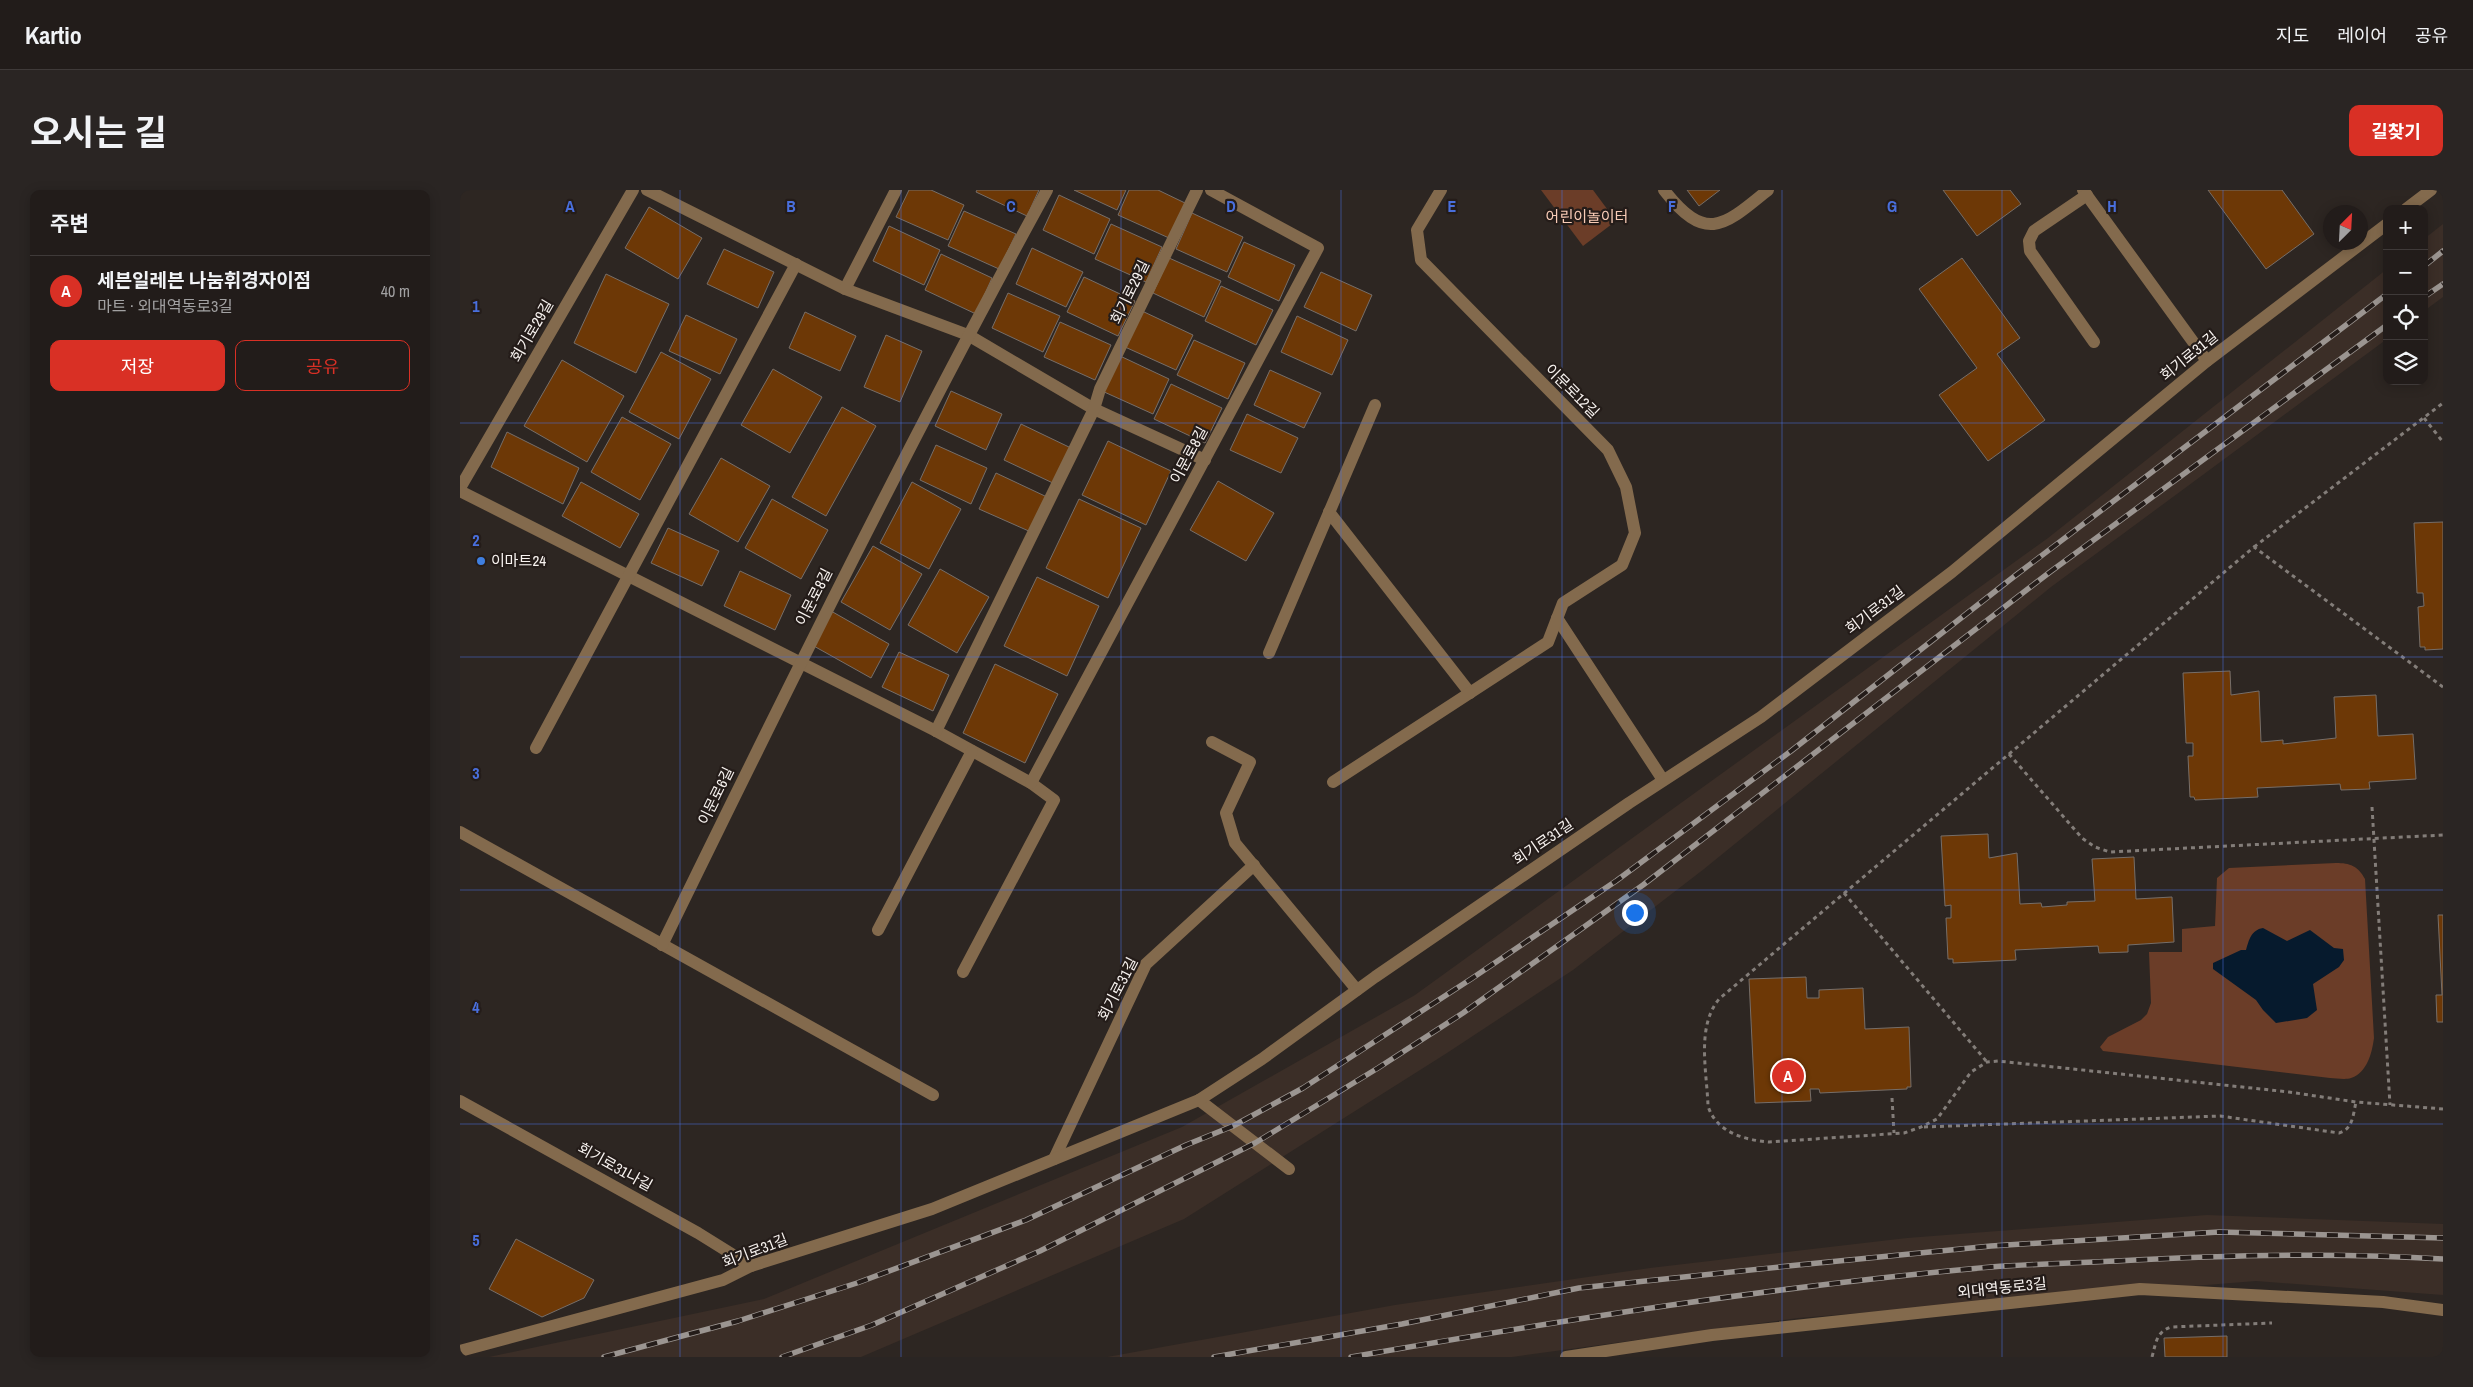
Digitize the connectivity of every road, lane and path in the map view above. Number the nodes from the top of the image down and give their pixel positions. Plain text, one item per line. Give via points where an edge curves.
1 (633, 190) edge
2 (648, 190) edge
3 (896, 190) edge
4 (1047, 190) edge
5 (1197, 190) edge
6 (1211, 190) edge
7 (1441, 190) edge
8 (1664, 190) edge
9 (1768, 190) edge
10 (2431, 190) edge
11 (2085, 193) edge
12 (2413, 200) edge
13 (2383, 227) edge
14 (796, 264) junction
15 (845, 289) junction
16 (968, 334) junction
17 (2094, 342) dead end
18 (2207, 361) junction
19 (2443, 403) edge
20 (1375, 406) dead end
21 (1094, 409) junction
22 (2424, 418) junction
23 (2443, 442) edge
24 (1205, 460) junction
25 (460, 488) edge
26 (460, 491) edge
27 (1329, 512) junction
28 (2254, 547) junction
29 (627, 575) junction
30 (1557, 618) junction
31 (1269, 653) dead end
32 (800, 662) junction
33 (2443, 687) edge
34 (1470, 693) junction
35 (936, 731) junction
36 (1212, 742) dead end
37 (536, 748) dead end
38 (972, 751) junction
39 (2009, 754) junction
40 (1663, 780) junction
41 (1333, 782) dead end
42 (1031, 784) junction
43 (2372, 807) dead end
44 (460, 832) edge
45 (2443, 835) edge
46 (2374, 839) junction
47 (1254, 865) junction
48 (1844, 894) junction
49 (878, 930) dead end
50 (662, 945) junction
51 (963, 972) dead end
52 (1357, 990) junction
53 (1988, 1062) junction
54 (932, 1095) dead end
55 (1892, 1098) dead end
56 (1199, 1100) junction
57 (460, 1101) edge
58 (2356, 1102) junction
59 (2390, 1105) junction
60 (2443, 1109) edge
61 (1921, 1127) junction
62 (1894, 1133) junction
63 (1054, 1159) junction
64 (1289, 1168) dead end
65 (751, 1266) junction
66 (2443, 1310) edge
67 (2275, 1323) dead end
68 (460, 1351) edge
69 (1566, 1357) edge
70 (2152, 1357) edge

1 - 25 street, 회기로29길
2 - 14 street
3 - 15 street
4 - 16 street
5 - 21 street, 회기로29길 via 1100,389
6 - 24 street, 이문로8길 via 1318,248
7 - 30 street, 이문로12길 via 1417,230 1421,260 1608,450 1626,487 1635,533 1622,565 1563,603
8 - 9 street via 1685,214 1700,222 1715,224 1731,220
10 - 12 street
11 - 17 street via 2034,231 2029,246
11 - 18 street
13 - 18 street, 회기로31길
14 - 15 street
14 - 29 street
15 - 16 street
16 - 21 street
16 - 32 street, 이문로8길
18 - 40 street, 회기로31길 via 1952,572 1761,717
19 - 22 path
20 - 27 street
21 - 24 street
21 - 35 street
22 - 23 path
22 - 28 path
24 - 42 street, 이문로8길
26 - 29 street
27 - 31 street
27 - 34 street
28 - 33 path
28 - 39 path
29 - 32 street
29 - 37 street
30 - 34 street, 이문로12길 via 1548,642
30 - 40 street
32 - 35 street
32 - 50 street, 이문로6길
34 - 41 street, 이문로12길
35 - 38 street
36 - 47 street via 1250,762 1226,813 1235,843
38 - 42 street
38 - 49 street
39 - 46 path via 2082,838 2110,852
39 - 48 path
40 - 52 street, 회기로31길
42 - 51 street via 1054,800
43 - 46 path
44 - 50 street
45 - 46 path
46 - 59 path
47 - 52 street
47 - 63 street, 회기로31길 via 1146,964
48 - 53 path
48 - 62 path via 1712,1007 1705,1030 1708,1106 1715,1122 1753,1141
50 - 54 street
52 - 56 street, 회기로31길
53 - 58 path via 2290,1092
53 - 61 path via 1970,1072 1937,1119
55 - 62 path
56 - 63 street, 회기로31길
56 - 64 street
57 - 65 street, 회기로31나길 via 698,1232
58 - 59 path
58 - 61 path via 2350,1126 2340,1133 2220,1116
59 - 60 path
61 - 62 path
63 - 65 street, 회기로31길 via 932,1209
65 - 68 street, 회기로31길 via 722,1280
66 - 69 street, 외대역동로3길 via 2382,1302 2140,1289 1712,1335
67 - 70 path via 2171,1327 2158,1335

